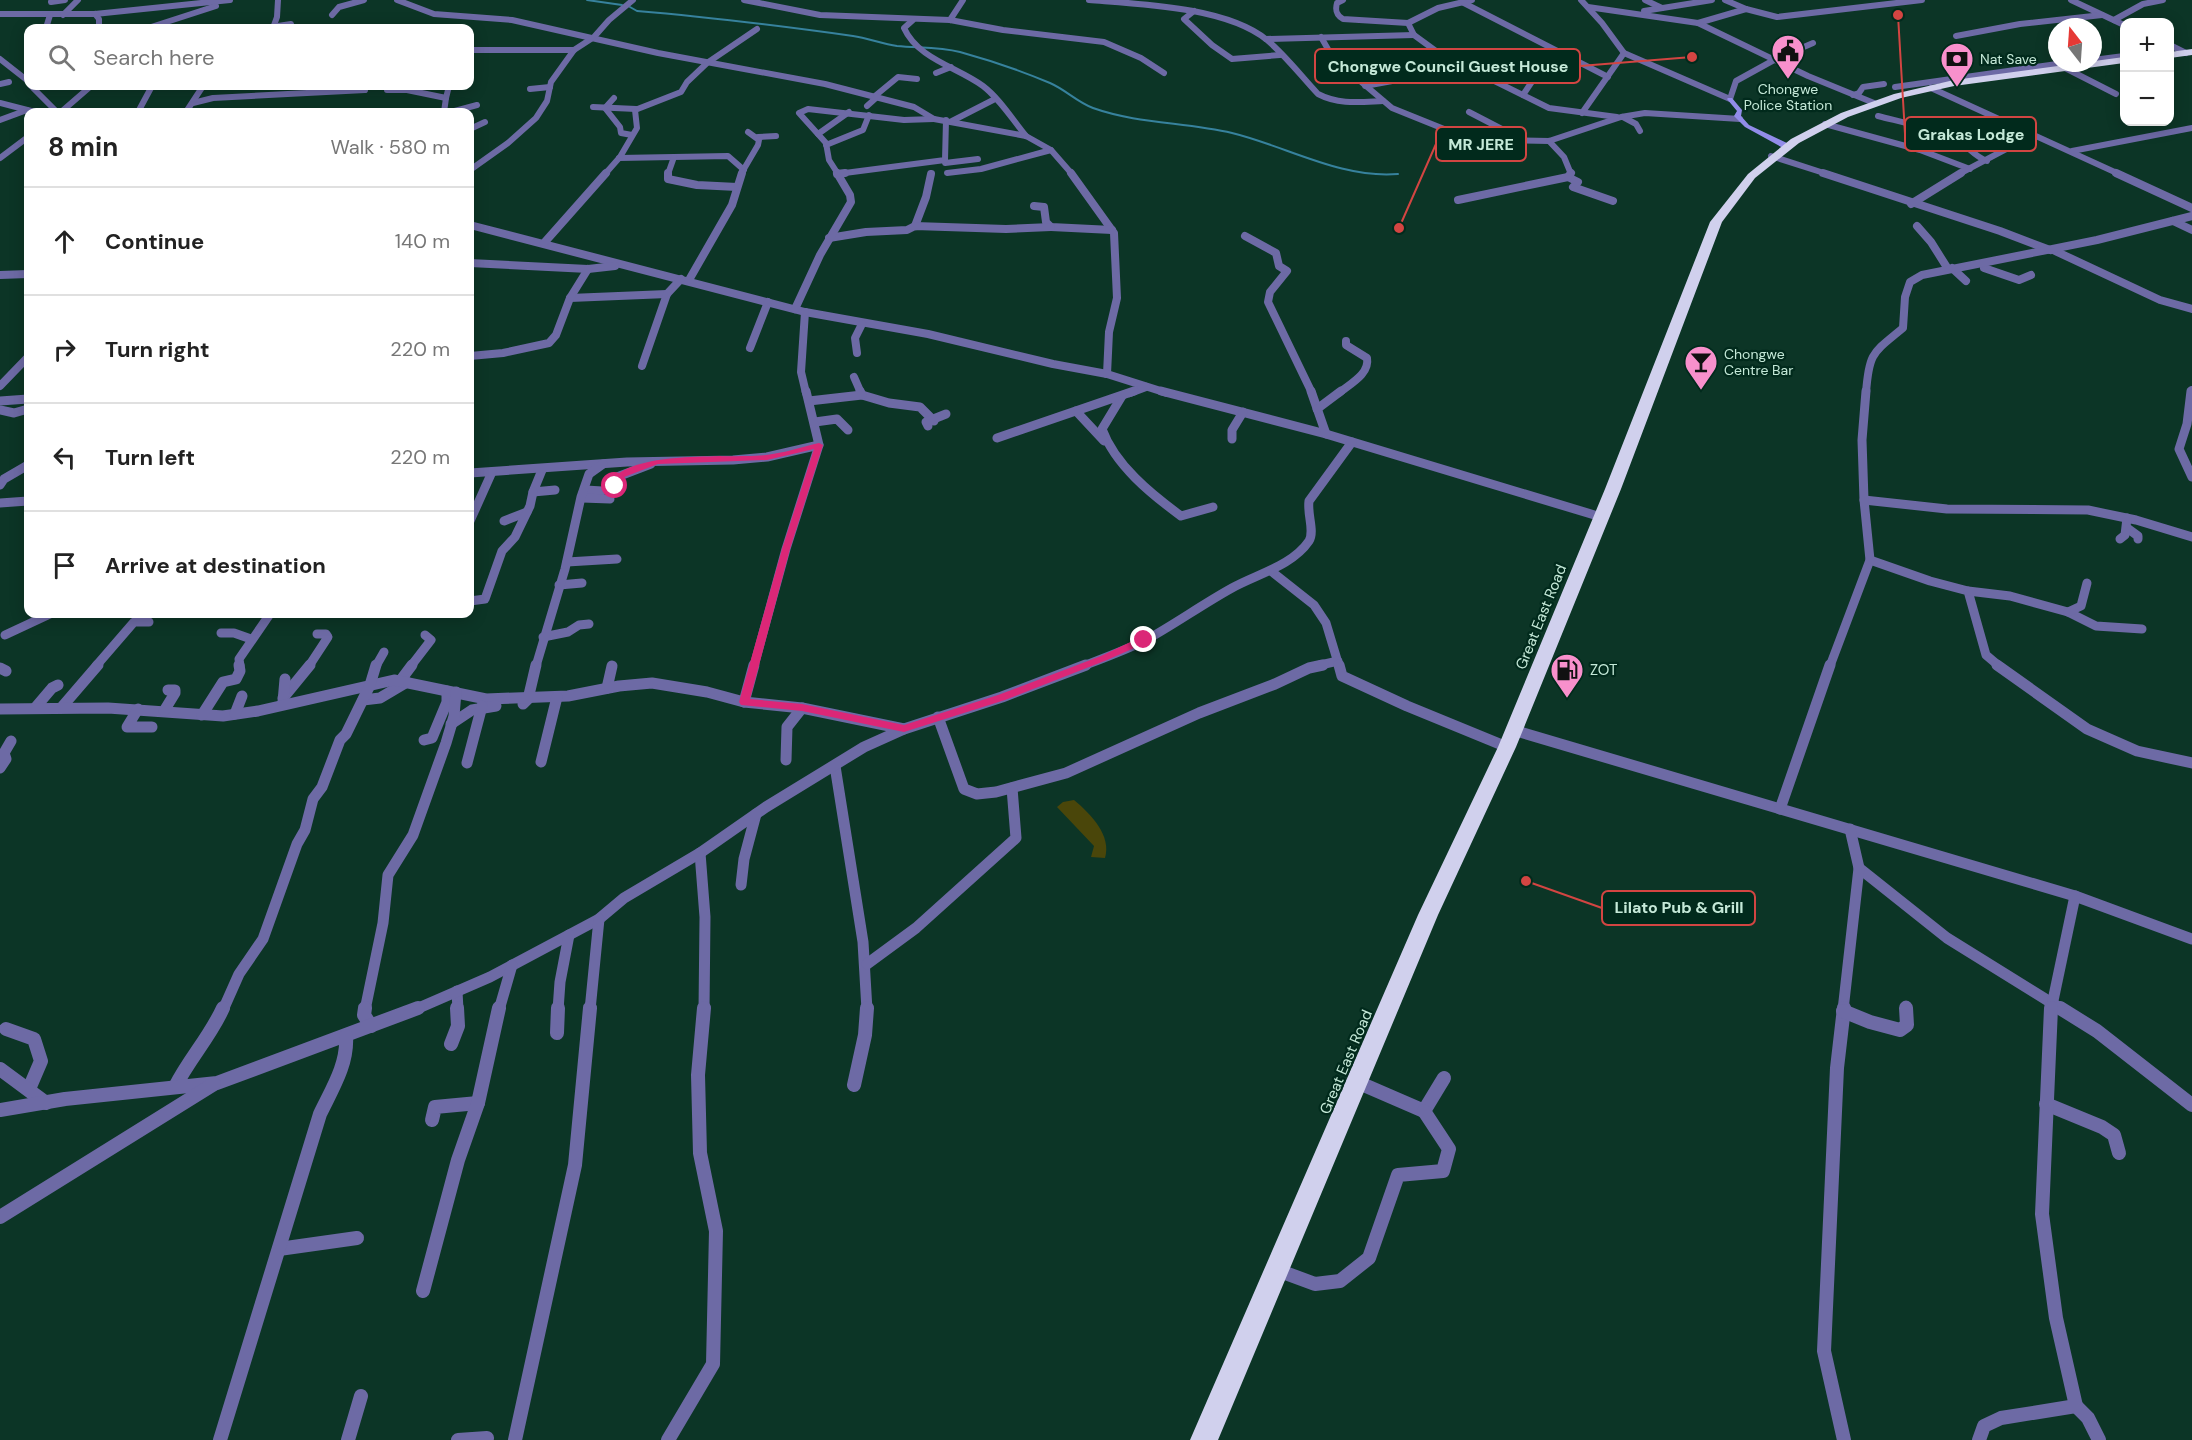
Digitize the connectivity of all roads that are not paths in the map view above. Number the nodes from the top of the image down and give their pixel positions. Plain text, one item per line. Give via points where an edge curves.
1 (65, 0) edge
2 (78, 0) edge
3 (162, 0) edge
4 (196, 0) edge
5 (231, 0) edge
6 (278, 0) edge
7 (364, 0) edge
8 (397, 0) edge
9 (633, 0) edge
10 (744, 0) edge
11 (963, 0) edge
12 (1089, 0) edge
13 (1176, 0) edge
14 (1343, 0) edge
15 (1472, 0) edge
16 (1581, 0) edge
17 (1645, 0) edge
18 (1712, 0) edge
19 (1725, 0) edge
20 (1922, 0) edge
21 (2071, 0) edge
22 (2163, 0) edge
23 (189, 1) edge
24 (788, 1) edge
25 (1108, 1) edge
26 (1901, 1) edge
27 (51, 2) dead end
28 (1461, 2) junction
29 (204, 3) junction
30 (1169, 7) junction
31 (1588, 7) junction
32 (155, 8) junction
33 (792, 8) junction
34 (1662, 8) junction
35 (1746, 9) junction
36 (185, 10) dead end
37 (201, 11) junction
38 (1194, 11) junction
39 (1638, 13) junction
40 (0, 14) edge
41 (95, 14) junction
42 (50, 15) junction
43 (63, 15) junction
44 (332, 15) dead end
45 (2102, 15) junction
46 (454, 17) junction
47 (913, 20) junction
48 (950, 20) junction
49 (2114, 20) junction
50 (1408, 23) junction
51 (2120, 23) edge
52 (47, 24) edge
53 (99, 24) edge
54 (164, 24) edge
55 (274, 24) edge
56 (446, 24) edge
57 (1698, 24) junction
58 (1034, 25) dead end
59 (757, 29) dead end
60 (1028, 32) junction
61 (1414, 35) junction
62 (1956, 36) dead end
63 (594, 37) junction
64 (1321, 37) junction
65 (1266, 39) junction
66 (1813, 43) dead end
67 (2174, 47) edge
68 (474, 50) edge
69 (574, 50) junction
70 (2189, 52) edge
71 (1624, 53) junction
72 (2174, 54) edge
73 (1280, 55) junction
74 (0, 59) edge
75 (1774, 60) junction
76 (2102, 60) edge
77 (2120, 61) edge
78 (2120, 61) edge
79 (2015, 62) dead end
80 (2102, 62) edge
81 (707, 63) junction
82 (951, 67) junction
83 (2048, 67) edge
84 (2030, 70) junction
85 (2077, 72) edge
86 (936, 73) dead end
87 (1164, 73) dead end
88 (1531, 77) dead end
89 (1608, 77) junction
90 (24, 78) edge
91 (1403, 78) dead end
92 (917, 79) dead end
93 (9, 82) dead end
94 (0, 84) edge
95 (887, 86) junction
96 (1365, 86) junction
97 (550, 87) junction
98 (1931, 88) junction
99 (531, 89) dead end
100 (898, 89) dead end
101 (36, 90) edge
102 (87, 90) edge
103 (150, 90) edge
104 (201, 90) edge
105 (275, 90) edge
106 (365, 90) dead end
107 (387, 90) dead end
108 (448, 90) edge
109 (1902, 91) junction
110 (874, 94) junction
111 (2116, 94) dead end
112 (270, 95) junction
113 (1523, 95) junction
114 (1853, 95) junction
115 (446, 98) junction
116 (614, 98) dead end
117 (995, 99) junction
118 (1730, 99) junction
119 (1383, 101) junction
120 (0, 102) edge
121 (193, 103) junction
122 (477, 105) dead end
123 (867, 106) dead end
124 (593, 107) dead end
125 (53, 108) edge
126 (66, 108) edge
127 (140, 108) edge
128 (189, 108) edge
129 (444, 108) edge
130 (460, 108) edge
131 (605, 108) junction
132 (24, 109) edge
133 (636, 109) junction
134 (1876, 110) junction
135 (24, 111) edge
136 (849, 112) junction
137 (1468, 112) dead end
138 (1582, 113) junction
139 (869, 115) junction
140 (1622, 117) junction
141 (934, 118) junction
142 (1740, 119) junction
143 (0, 120) edge
144 (949, 121) junction
145 (485, 122) dead end
146 (1825, 124) junction
147 (474, 127) edge
148 (2192, 128) edge
149 (1586, 131) junction
150 (1640, 131) dead end
151 (748, 132) dead end
152 (632, 135) junction
153 (818, 135) junction
154 (2033, 135) junction
155 (776, 136) dead end
156 (1026, 136) junction
157 (758, 137) junction
158 (24, 140) edge
159 (1523, 141) junction
160 (1549, 141) junction
161 (826, 145) junction
162 (1786, 146) junction
163 (1051, 150) junction
164 (2072, 152) junction
165 (1771, 156) junction
166 (674, 157) junction
167 (0, 158) edge
168 (619, 158) junction
169 (978, 159) dead end
170 (1987, 161) junction
171 (944, 162) junction
172 (926, 164) junction
173 (474, 167) edge
174 (1970, 169) junction
175 (744, 170) junction
176 (947, 172) junction
177 (837, 174) junction
178 (932, 174) junction
179 (1568, 177) junction
180 (737, 187) junction
181 (1458, 200) dead end
182 (1613, 201) dead end
183 (1911, 204) junction
184 (1034, 206) dead end
185 (2192, 208) edge
186 (2192, 216) edge
187 (2173, 221) junction
188 (474, 226) edge
189 (915, 226) junction
190 (1051, 226) junction
191 (1917, 226) dead end
192 (1112, 230) junction
193 (2192, 230) edge
194 (1245, 236) dead end
195 (829, 238) junction
196 (544, 243) junction
197 (2052, 250) junction
198 (1940, 255) junction
199 (474, 263) edge
200 (1968, 265) junction
201 (621, 266) junction
202 (1981, 266) junction
203 (1950, 268) junction
204 (588, 269) junction
205 (24, 274) edge
206 (0, 275) edge
207 (2031, 275) dead end
208 (685, 280) junction
209 (2000, 280) dead end
210 (1966, 281) dead end
211 (666, 294) junction
212 (570, 298) junction
213 (768, 302) junction
214 (795, 309) junction
215 (2192, 309) edge
216 (805, 312) junction
217 (862, 324) junction
218 (1346, 341) dead end
219 (750, 348) dead end
220 (857, 353) dead end
221 (474, 356) edge
222 (24, 361) edge
223 (642, 366) dead end
224 (1107, 374) junction
225 (854, 377) dead end
226 (0, 386) edge
227 (1146, 387) junction
228 (2192, 390) edge
229 (862, 395) junction
230 (1122, 396) junction
231 (24, 399) edge
232 (0, 401) edge
233 (809, 401) junction
234 (1317, 409) junction
235 (0, 411) edge
236 (24, 411) edge
237 (1076, 411) junction
238 (1243, 412) junction
239 (946, 414) dead end
240 (814, 422) junction
241 (848, 430) dead end
242 (1326, 434) junction
243 (997, 438) dead end
244 (1232, 439) dead end
245 (1106, 442) junction
246 (1352, 442) junction
247 (819, 445) junction
248 (657, 461) junction
249 (607, 464) junction
250 (24, 467) edge
251 (542, 470) junction
252 (492, 471) junction
253 (474, 473) edge
254 (617, 477) junction
255 (2192, 477) edge
256 (1, 480) edge
257 (555, 490) dead end
258 (602, 492) dead end
259 (533, 493) junction
260 (584, 494) junction
261 (522, 498) dead end
262 (1864, 500) junction
263 (24, 501) edge
264 (0, 503) edge
265 (1213, 507) dead end
266 (2025, 510) junction
267 (526, 513) junction
268 (474, 515) edge
269 (1600, 517) junction
270 (2032, 519) dead end
271 (504, 521) dead end
272 (2127, 523) junction
273 (2192, 537) edge
274 (2120, 538) dead end
275 (2138, 539) dead end
276 (617, 559) dead end
277 (1870, 560) junction
278 (567, 562) junction
279 (1271, 571) junction
280 (582, 583) dead end
281 (2087, 584) dead end
282 (559, 585) junction
283 (1968, 591) junction
284 (474, 600) edge
285 (2068, 612) junction
286 (41, 618) edge
287 (267, 618) edge
288 (149, 622) dead end
289 (589, 624) dead end
290 (2142, 629) dead end
291 (221, 633) dead end
292 (318, 634) dead end
293 (2, 635) edge
294 (425, 635) dead end
295 (543, 637) junction
296 (251, 639) junction
297 (384, 652) dead end
298 (1338, 661) junction
299 (612, 666) dead end
300 (285, 679) dead end
301 (404, 682) junction
302 (370, 685) junction
303 (58, 686) dead end
304 (607, 688) junction
305 (168, 690) dead end
306 (451, 692) junction
307 (242, 696) dead end
308 (557, 697) junction
309 (528, 699) junction
310 (363, 700) junction
311 (283, 702) junction
312 (744, 702) junction
313 (482, 704) junction
314 (35, 708) junction
315 (61, 708) junction
316 (802, 708) junction
317 (138, 709) junction
318 (1, 711) edge
319 (164, 711) junction
320 (235, 714) junction
321 (202, 715) junction
322 (938, 717) junction
323 (451, 724) junction
324 (152, 727) dead end
325 (904, 729) junction
326 (1510, 738) junction
327 (424, 740) dead end
328 (0, 741) edge
329 (786, 760) dead end
330 (541, 762) dead end
331 (467, 763) dead end
332 (2192, 763) edge
333 (835, 765) junction
334 (0, 768) edge
335 (1012, 788) junction
336 (1780, 809) junction
337 (756, 814) junction
338 (1850, 829) junction
339 (700, 853) junction
340 (1859, 868) junction
341 (741, 885) dead end
342 (2075, 896) junction
343 (599, 919) junction
344 (569, 935) junction
345 (2192, 939) edge
346 (867, 964) junction
347 (512, 965) junction
348 (457, 992) junction
349 (2051, 1000) junction
350 (1906, 1006) dead end
351 (1843, 1011) junction
352 (371, 1026) junction
353 (6, 1029) dead end
354 (557, 1033) dead end
355 (346, 1036) junction
356 (451, 1044) dead end
357 (0, 1069) edge
358 (1444, 1078) dead end
359 (1357, 1082) junction
360 (217, 1083) junction
361 (854, 1085) dead end
362 (175, 1087) junction
363 (30, 1089) junction
364 (46, 1103) junction
365 (478, 1103) junction
366 (2046, 1104) junction
367 (2192, 1105) edge
368 (0, 1110) edge
369 (1424, 1111) junction
370 (432, 1120) dead end
371 (2119, 1153) dead end
372 (0, 1217) edge
373 (357, 1238) dead end
374 (279, 1249) junction
375 (1277, 1270) junction
376 (423, 1291) dead end
377 (361, 1396) dead end
378 (2076, 1406) junction
379 (488, 1438) dead end
380 (1210, 1438) edge
381 (220, 1440) edge
382 (348, 1440) edge
383 (458, 1440) edge
384 (514, 1440) edge
385 (668, 1440) edge
386 (1844, 1440) edge
387 (1979, 1440) edge
388 (2099, 1440) edge

1 - 27 street
2 - 43 street
3 - 32 street
4 - 23 street
4 - 29 street
5 - 29 street
5 - 37 street
6 - 55 street
7 - 44 street via 339,7
8 - 46 street
9 - 63 street
10 - 33 street
11 - 48 street
12 - 25 street
13 - 30 street
14 - 50 street via 1336,3 1335,10 1343,19
15 - 28 street
16 - 31 street
17 - 34 street
18 - 34 street
19 - 35 street
20 - 26 street
21 - 45 street
22 - 49 street via 2143,4
24 - 33 street via 786,5
25 - 30 street
26 - 35 street via 1777,17
28 - 50 street via 1422,14
28 - 89 street
29 - 32 street
30 - 38 street
31 - 39 street
31 - 71 street
32 - 41 street
33 - 47 street via 820,15
34 - 39 street
35 - 57 street
36 - 37 street
37 - 54 street
38 - 65 street via 1223,17
38 - 73 street via 1184,19 1232,59
39 - 57 street
40 - 42 street
41 - 43 street
41 - 53 street
42 - 43 street
42 - 52 street
45 - 49 street
45 - 62 street
46 - 56 street
46 - 63 street via 512,20
47 - 48 street
47 - 82 street via 904,28 909,40
48 - 60 street
49 - 51 street
50 - 61 street
57 - 75 street
58 - 60 street
59 - 81 street
60 - 87 street via 1104,42
61 - 64 street
61 - 113 street via 1440,54
63 - 69 street
63 - 81 street
64 - 65 street
64 - 96 street via 1333,58
65 - 73 street
66 - 75 street
67 - 70 street
68 - 69 street
69 - 97 street
70 - 72 highway
71 - 89 street
71 - 118 street
73 - 119 street via 1318,94 1332,102
74 - 90 street
75 - 114 street
75 - 118 street via 1736,81
76 - 77 street
78 - 80 highway, Great East Road
79 - 84 street
81 - 110 street
81 - 133 street via 681,92
82 - 86 street
82 - 117 street via 986,88
83 - 84 highway, Great East Road
84 - 98 highway, Great East Road
84 - 109 street
85 - 111 street
88 - 113 street via 1533,80
89 - 138 street
91 - 96 street
92 - 95 street via 898,77
93 - 94 street
95 - 100 street
95 - 110 street
96 - 119 street
97 - 99 street
97 - 173 street via 547,101 536,118
98 - 109 highway, Great East Road
98 - 154 street
101 - 125 street
102 - 126 street
103 - 127 street
104 - 121 street
105 - 112 street
106 - 112 street
107 - 115 street
108 - 115 street
109 - 114 street via 1882,83 1863,87
109 - 134 highway, Great East Road
110 - 123 street
110 - 141 street
112 - 121 street
113 - 138 street via 1559,111
114 - 134 street
115 - 129 street
116 - 131 street
117 - 144 street
117 - 156 street
118 - 142 street via 1740,111
119 - 159 street via 1459,135
120 - 132 street
121 - 128 street
122 - 130 street
124 - 131 street
131 - 133 street
131 - 152 street via 621,133
133 - 152 street via 637,128
134 - 146 highway, Great East Road
134 - 170 street via 1939,132
135 - 143 street
136 - 139 street
136 - 153 street
136 - 153 street via 802,110 799,113
137 - 159 street
138 - 140 street
138 - 149 street
139 - 141 street via 904,120
139 - 161 street via 863,130
140 - 142 street via 1666,113
140 - 149 street
140 - 150 street
141 - 144 street
142 - 162 street
144 - 156 street
144 - 171 street via 944,126
145 - 147 street
146 - 162 highway, Great East Road
146 - 174 street via 1920,150
148 - 164 street
149 - 160 street
151 - 157 street
152 - 168 street
153 - 161 street
154 - 164 street
154 - 170 street
155 - 157 street
156 - 163 street
157 - 175 street via 758,150
158 - 167 street
159 - 160 street
160 - 179 street via 1568,163
161 - 177 street
162 - 165 highway, Great East Road
163 - 176 street via 981,169
163 - 192 street via 1067,166
164 - 185 street
165 - 183 street
165 - 269 highway, Great East Road via 1740,185 1716,222
166 - 168 street
166 - 175 street via 728,156
166 - 180 street via 668,179
168 - 196 street
169 - 171 street
170 - 174 street
171 - 172 street
171 - 176 street
172 - 177 street
172 - 178 street
174 - 183 street
175 - 180 street
176 - 178 street
177 - 195 street via 851,202
178 - 189 street
179 - 181 street
179 - 182 street via 1578,182 1573,187
180 - 208 street via 726,216
183 - 197 street
184 - 190 street via 1044,207 1046,222
186 - 187 street
187 - 193 street
187 - 197 street
188 - 196 street
189 - 190 street
189 - 195 street
190 - 192 street
191 - 198 street
192 - 224 street via 1117,298 1109,332
194 - 234 street via 1276,253 1279,266 1287,271 1270,292 1268,302 1309,384
195 - 214 street
196 - 201 street
197 - 202 street
197 - 215 street via 2160,300
198 - 200 street
198 - 203 street
199 - 204 street
200 - 202 street
200 - 203 street
201 - 204 street
201 - 208 street
202 - 207 street via 2019,280
202 - 209 street
203 - 210 street
203 - 262 street via 1910,282 1903,328 1876,350 1868,364 1862,440
204 - 212 street
205 - 206 street
208 - 211 street
208 - 213 street
211 - 212 street
211 - 223 street
212 - 221 street via 549,343
213 - 214 street
213 - 219 street
214 - 216 street
216 - 217 street
216 - 233 street via 801,372
217 - 220 street via 855,338
217 - 224 street via 928,334
218 - 234 street via 1346,345 1367,358 1368,364 1361,376
222 - 226 street
224 - 227 street
225 - 229 street
227 - 230 street
227 - 238 street
228 - 255 street via 2179,449
229 - 233 street
229 - 239 street via 920,407 931,422
230 - 237 street
230 - 245 street via 1102,429
231 - 232 street
233 - 240 street
234 - 242 street
235 - 236 street
237 - 243 street
237 - 245 street
238 - 242 street
238 - 244 street via 1232,430
240 - 241 street via 837,419
240 - 247 street
242 - 246 street
245 - 265 street via 1162,502 1181,516
246 - 269 street
246 - 279 street via 1309,501 1311,538
247 - 248 street via 767,457
247 - 312 street
248 - 249 street
248 - 254 street
249 - 251 street
249 - 254 street
249 - 260 street via 589,474
250 - 256 street
251 - 252 street
251 - 259 street
252 - 253 street
252 - 268 street
254 - 260 street via 612,494
257 - 259 street
258 - 260 street
259 - 261 street
259 - 267 street
260 - 278 street
262 - 266 street via 1947,509
262 - 277 street
263 - 264 street
266 - 270 street
266 - 272 street via 2088,510
267 - 271 street
267 - 284 street via 502,551 485,599
269 - 326 highway, Great East Road
272 - 273 street
272 - 274 street via 2125,535
272 - 275 street
276 - 278 street
277 - 283 street
277 - 336 street
278 - 282 street
279 - 298 street via 1314,605 1326,623
279 - 322 street via 1104,658
280 - 282 street
281 - 285 street via 2082,604 2076,611
282 - 295 street
283 - 285 street via 2010,596
283 - 332 street via 1986,655 2013,678 2087,729 2137,751
285 - 290 street via 2096,626
286 - 293 street
287 - 296 street
288 - 315 street via 134,622
289 - 295 street
291 - 296 street
292 - 311 street via 327,634 326,643
294 - 301 street via 431,639
295 - 309 street
296 - 321 street via 239,659 236,680 223,682
297 - 302 street
298 - 326 street via 1342,676 1353,682
298 - 335 street via 1309,668 1199,713 1066,773
299 - 304 street
300 - 311 street
301 - 302 street
301 - 306 street
301 - 310 street via 380,698
302 - 310 street
302 - 311 street
303 - 314 street
304 - 308 street
304 - 312 street via 652,683
305 - 319 street via 175,693
306 - 313 street
306 - 323 street
306 - 327 street via 432,738
307 - 320 street
308 - 309 street
308 - 330 street
309 - 313 street via 523,704
310 - 362 street via 313,799 263,939 239,974 214,1029
311 - 320 street
312 - 316 street
313 - 323 street
313 - 331 street
314 - 315 street
314 - 318 street
315 - 317 street
316 - 325 street
316 - 329 street via 787,727
317 - 319 street
317 - 324 street via 127,728
319 - 321 street
320 - 321 street
322 - 325 street
322 - 335 street via 964,789 977,794
323 - 352 street via 413,835 388,875 383,923 364,1015
325 - 333 street
326 - 336 street
326 - 359 highway, Great East Road
328 - 334 street via 11,741
333 - 337 street
333 - 346 street
335 - 346 street via 1016,838 916,928
336 - 338 street
337 - 339 street
337 - 341 street
338 - 340 street
338 - 342 street
339 - 343 street via 624,898
339 - 385 street via 706,992 698,1075 699,1142 717,1231 713,1365
340 - 349 street via 1947,938
340 - 351 street
342 - 345 street
342 - 349 street
343 - 344 street
343 - 384 street via 575,1165
344 - 347 street
344 - 354 street via 560,982
346 - 361 street via 868,1020
347 - 348 street
347 - 365 street
348 - 352 street
348 - 356 street via 458,1026
349 - 366 street
349 - 367 street
350 - 351 street via 1906,1025 1900,1030
351 - 386 street via 1824,1351
352 - 355 street
353 - 363 street via 34,1039 41,1061
355 - 360 street
355 - 374 street via 347,1049 340,1073 320,1114
357 - 363 street
358 - 369 street
359 - 369 street
359 - 375 highway, Great East Road
360 - 362 street
360 - 372 street
362 - 364 street
363 - 364 street
364 - 368 street
365 - 370 street via 435,1107
365 - 376 street
366 - 371 street via 2114,1135
366 - 378 street via 2042,1214 2056,1318
369 - 375 street via 1449,1149 1443,1171 1398,1175 1369,1258 1340,1281 1315,1284
373 - 374 street
374 - 381 street
375 - 380 highway, Great East Road
377 - 382 street
378 - 387 street via 2001,1418 1984,1426
378 - 388 street via 2088,1418
379 - 383 street

